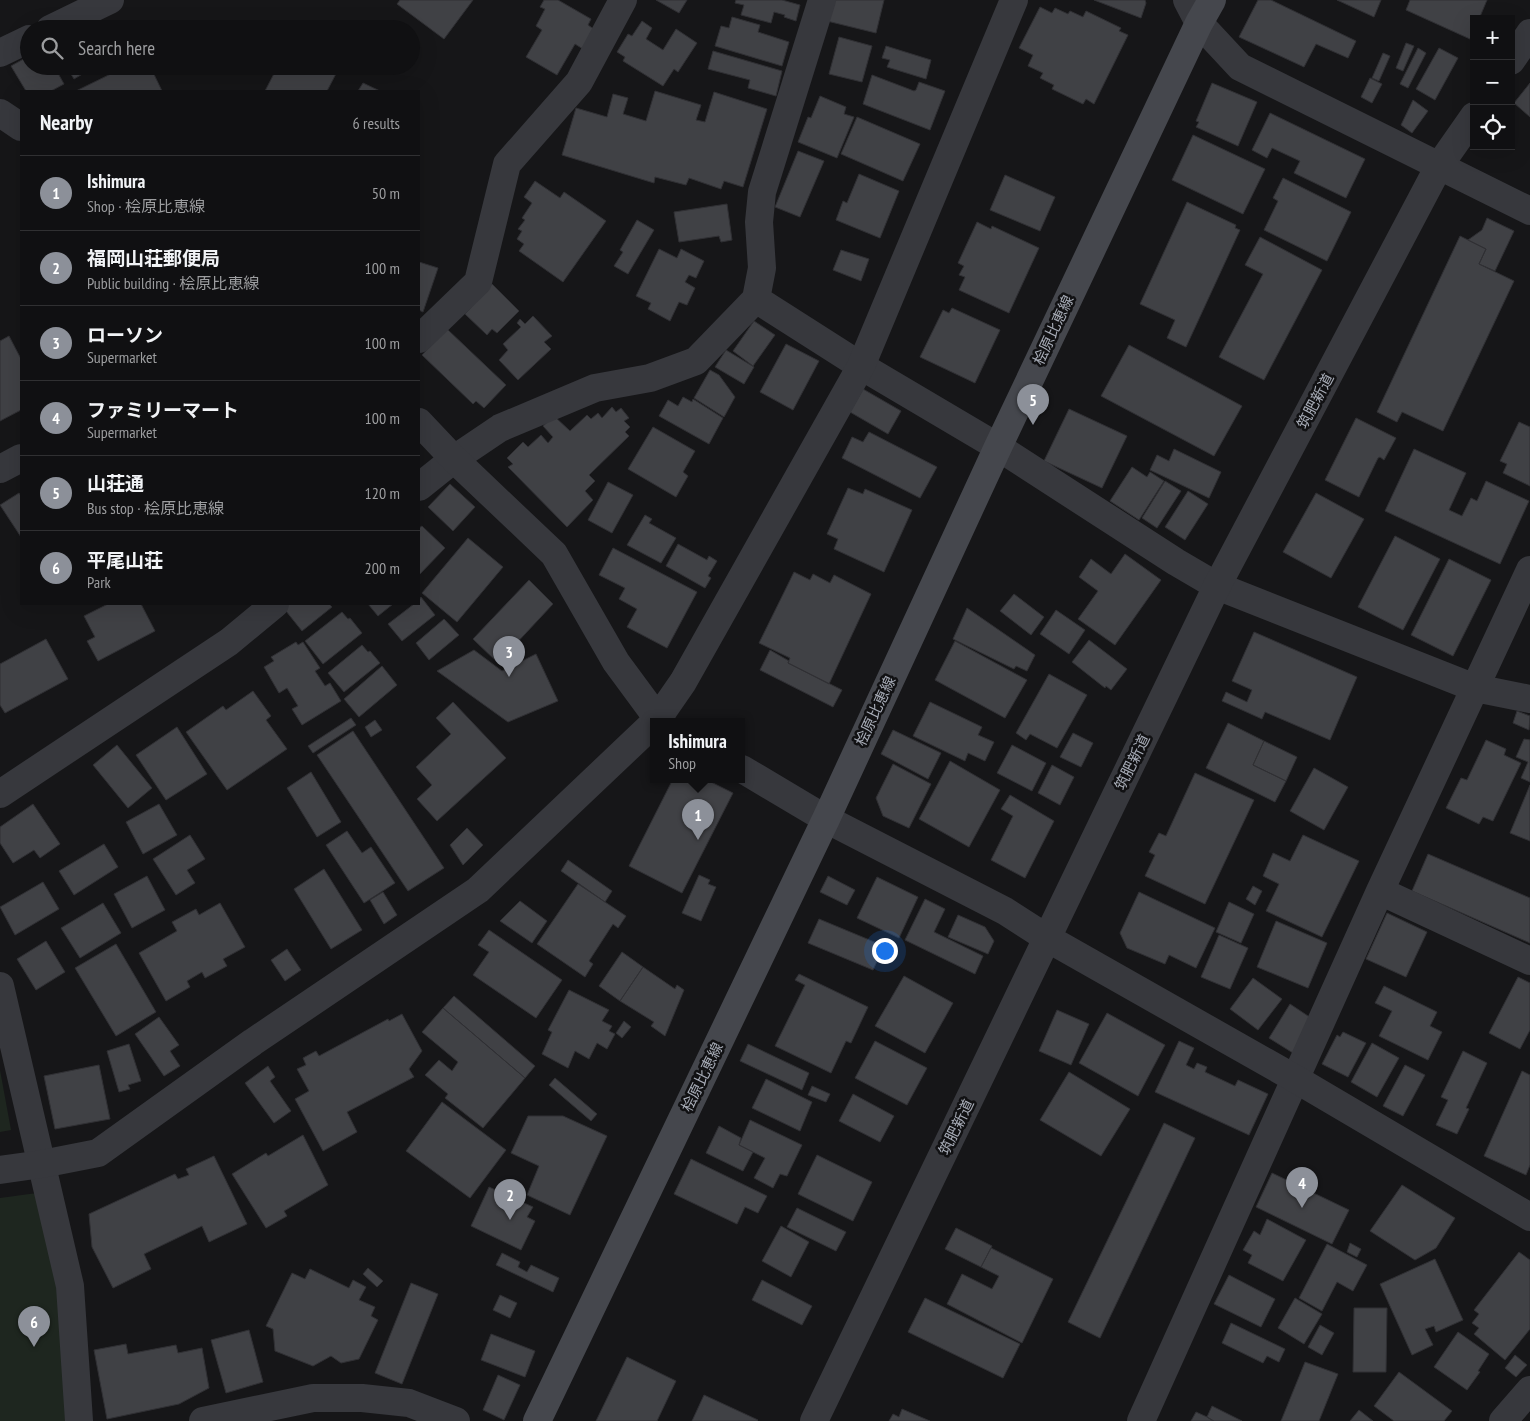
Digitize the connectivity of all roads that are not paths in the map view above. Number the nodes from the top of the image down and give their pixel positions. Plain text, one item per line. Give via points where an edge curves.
1 (110, 0) edge
2 (623, 0) edge
3 (822, 0) edge
4 (1014, 0) edge
5 (1199, 8) edge
6 (69, 20) edge
7 (1530, 33) edge
8 (20, 43) edge
9 (0, 53) edge
10 (1515, 54) edge
11 (0, 113) edge
12 (1470, 122) edge
13 (20, 126) edge
14 (1439, 166) junction
15 (1530, 211) edge
16 (756, 299) junction
17 (420, 338) edge
18 (861, 366) junction
19 (420, 423) edge
20 (998, 447) junction
21 (20, 459) edge
22 (454, 459) junction
23 (0, 469) edge
24 (420, 486) edge
25 (1530, 570) edge
26 (1217, 586) junction
27 (274, 605) edge
28 (1475, 688) junction
29 (1530, 699) edge
30 (655, 718) edge
31 (659, 718) edge
32 (650, 728) edge
33 (745, 771) edge
34 (0, 794) edge
35 (826, 819) junction
36 (1380, 891) junction
37 (1047, 938) junction
38 (1530, 961) edge
39 (0, 986) edge
40 (1294, 1078) junction
41 (42, 1164) junction
42 (0, 1170) edge
43 (1530, 1217) edge
44 (1530, 1390) edge
45 (78, 1421) edge
46 (204, 1421) edge
47 (456, 1421) edge
48 (537, 1421) edge
49 (814, 1421) edge
50 (1141, 1421) edge
51 (1503, 1421) edge

1 - 6 street
2 - 17 street via 579,82 507,164 478,282
3 - 16 street via 762,192 762,268
4 - 18 street
5 - 14 street via 1240,67
5 - 20 main road, 桧原比恵線
7 - 10 street
8 - 9 street
11 - 13 street
12 - 14 street, 筑肥新道
14 - 15 street
14 - 26 street, 筑肥新道
16 - 18 street
16 - 22 street via 696,361 650,378 595,388 500,428
18 - 20 street
18 - 31 street via 683,682
19 - 22 street
20 - 26 street
20 - 35 main road, 桧原比恵線
21 - 23 street
22 - 24 street
22 - 30 street via 554,554 616,662
25 - 28 street
26 - 28 street
26 - 37 street, 筑肥新道
27 - 34 street via 230,642
28 - 29 street
28 - 36 street
32 - 41 street via 478,890 253,1042 98,1153
33 - 35 street
35 - 37 street via 1005,911
35 - 48 main road, 桧原比恵線
36 - 38 street
36 - 40 street
37 - 40 street
37 - 49 street, 筑肥新道
39 - 41 street
40 - 43 street
40 - 50 street
41 - 42 street
41 - 45 street via 70,1286
44 - 51 street
46 - 47 street via 313,1398 362,1398 409,1404

